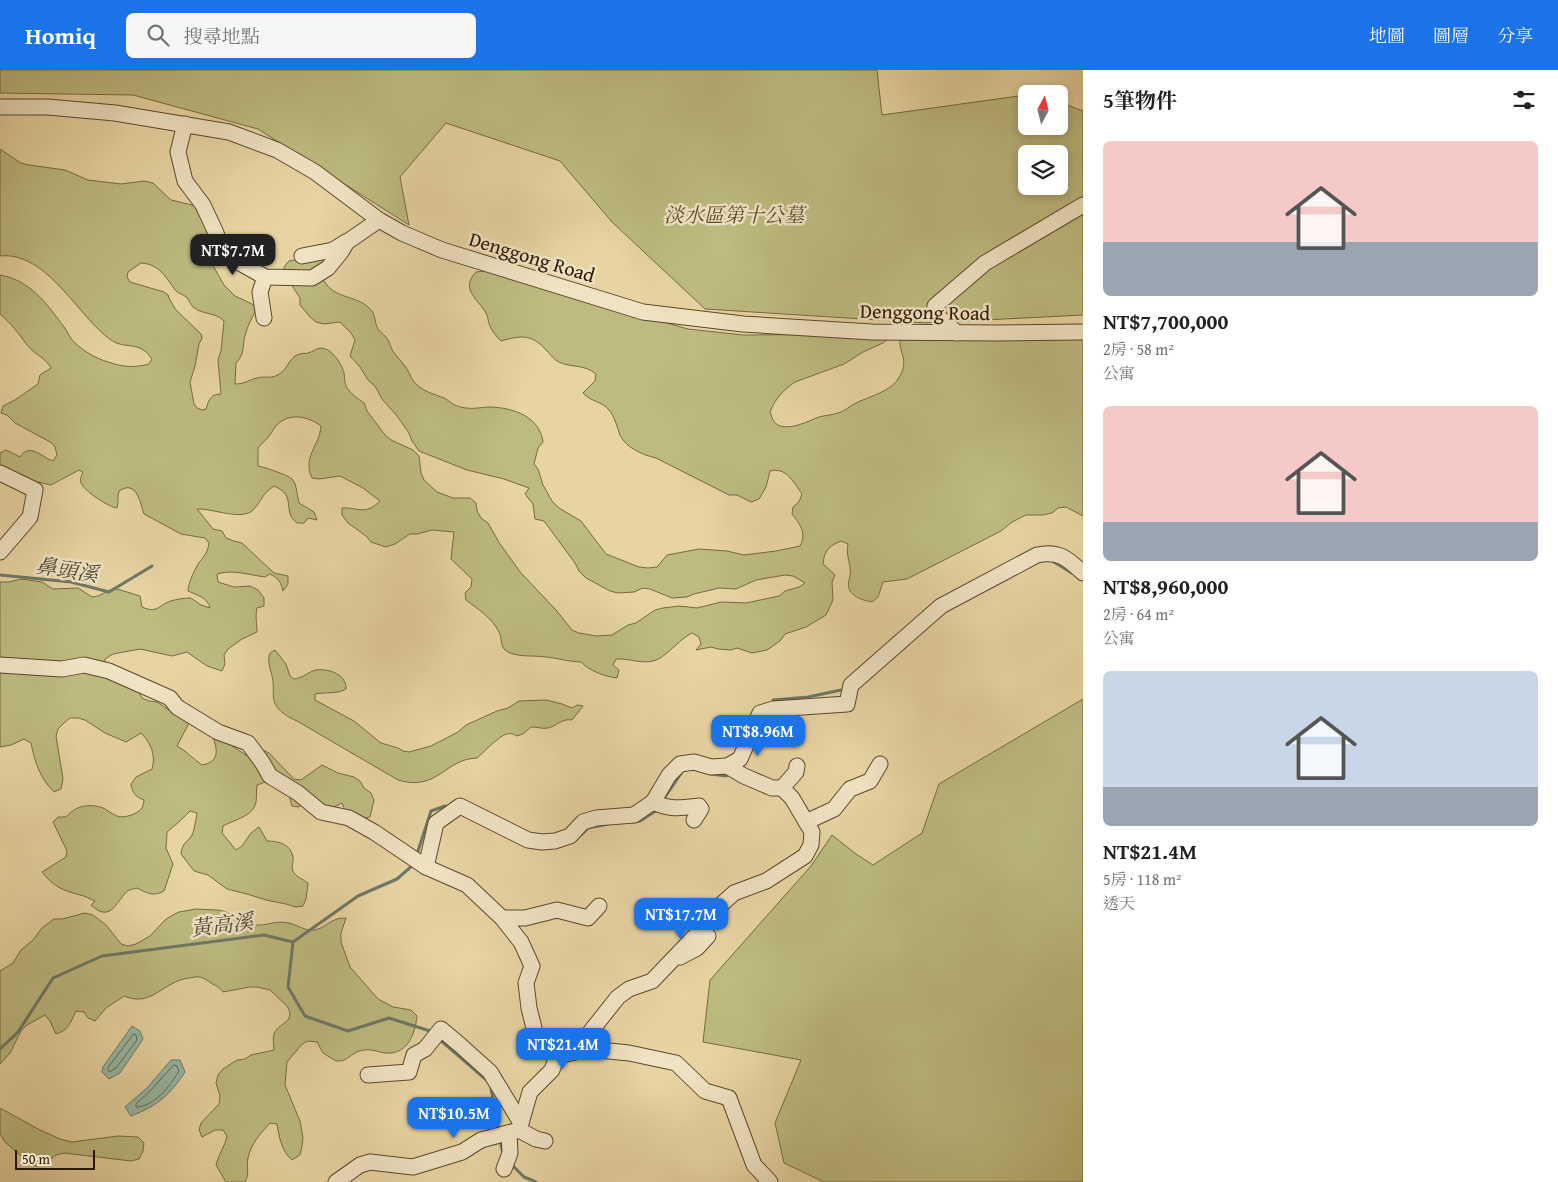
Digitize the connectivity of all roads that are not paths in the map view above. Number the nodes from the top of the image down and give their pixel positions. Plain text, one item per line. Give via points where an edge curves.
1 (0, 107) edge
2 (185, 124) junction
3 (1083, 204) edge
4 (379, 220) junction
5 (347, 242) junction
6 (302, 256) dead end
7 (265, 277) junction
8 (264, 318) dead end
9 (1083, 332) edge
10 (957, 333) junction
11 (0, 473) edge
12 (0, 552) edge
13 (1083, 573) edge
14 (0, 665) edge
15 (880, 764) dead end
16 (727, 766) junction
17 (797, 766) dead end
18 (782, 788) junction
19 (653, 802) junction
20 (694, 820) dead end
21 (806, 822) junction
22 (426, 867) junction
23 (599, 906) dead end
24 (502, 918) junction
25 (708, 936) dead end
26 (668, 964) junction
27 (589, 1049) junction
28 (557, 1056) junction
29 (368, 1075) dead end
30 (516, 1128) junction
31 (544, 1141) dead end
32 (504, 1169) dead end
33 (336, 1182) edge
34 (770, 1182) edge

1 - 2 street, Denggong Road via 86,110
2 - 4 street, Denggong Road via 230,132 277,150 314,172
2 - 7 street via 178,152 185,181 203,205 222,253
3 - 10 street via 985,263 935,306 934,312
4 - 5 street
4 - 10 street, Denggong Road via 442,250 643,312 752,324 872,332
5 - 6 street via 333,250
5 - 7 street via 328,268 312,278
7 - 8 street via 260,292
9 - 10 street, Denggong Road
11 - 12 street via 35,490 30,517
13 - 16 street via 1071,561 1048,552 942,606 851,685 847,704 773,709 760,713 740,759
14 - 22 street via 62,669 84,665 109,671 170,698 177,707 218,732 248,743 270,776 321,812 349,818
15 - 21 street via 870,781 850,789 834,809
16 - 18 street via 772,788
16 - 19 street via 711,767 694,762 680,764 669,775
17 - 18 street via 796,772
18 - 21 street
19 - 20 street via 664,807 699,806 701,808
19 - 22 street via 634,814 583,822 570,836 542,842 528,840 460,806 436,823
21 - 26 street via 812,832 811,845 805,856 766,881 734,893 703,921 697,934
22 - 24 street via 468,885
23 - 24 street via 588,918 557,910 526,918
24 - 28 street via 521,942 532,966 526,983 535,1032
25 - 26 street via 697,948
26 - 27 street via 652,981 629,989 618,997 591,1031
27 - 28 street
27 - 34 street via 630,1053 676,1063 705,1091 729,1098 754,1165
28 - 30 street via 552,1070 530,1092
29 - 30 street via 409,1072 414,1055 426,1049 441,1029 490,1072
30 - 31 street
30 - 32 street
30 - 33 street via 481,1140 462,1152 413,1167 370,1162

